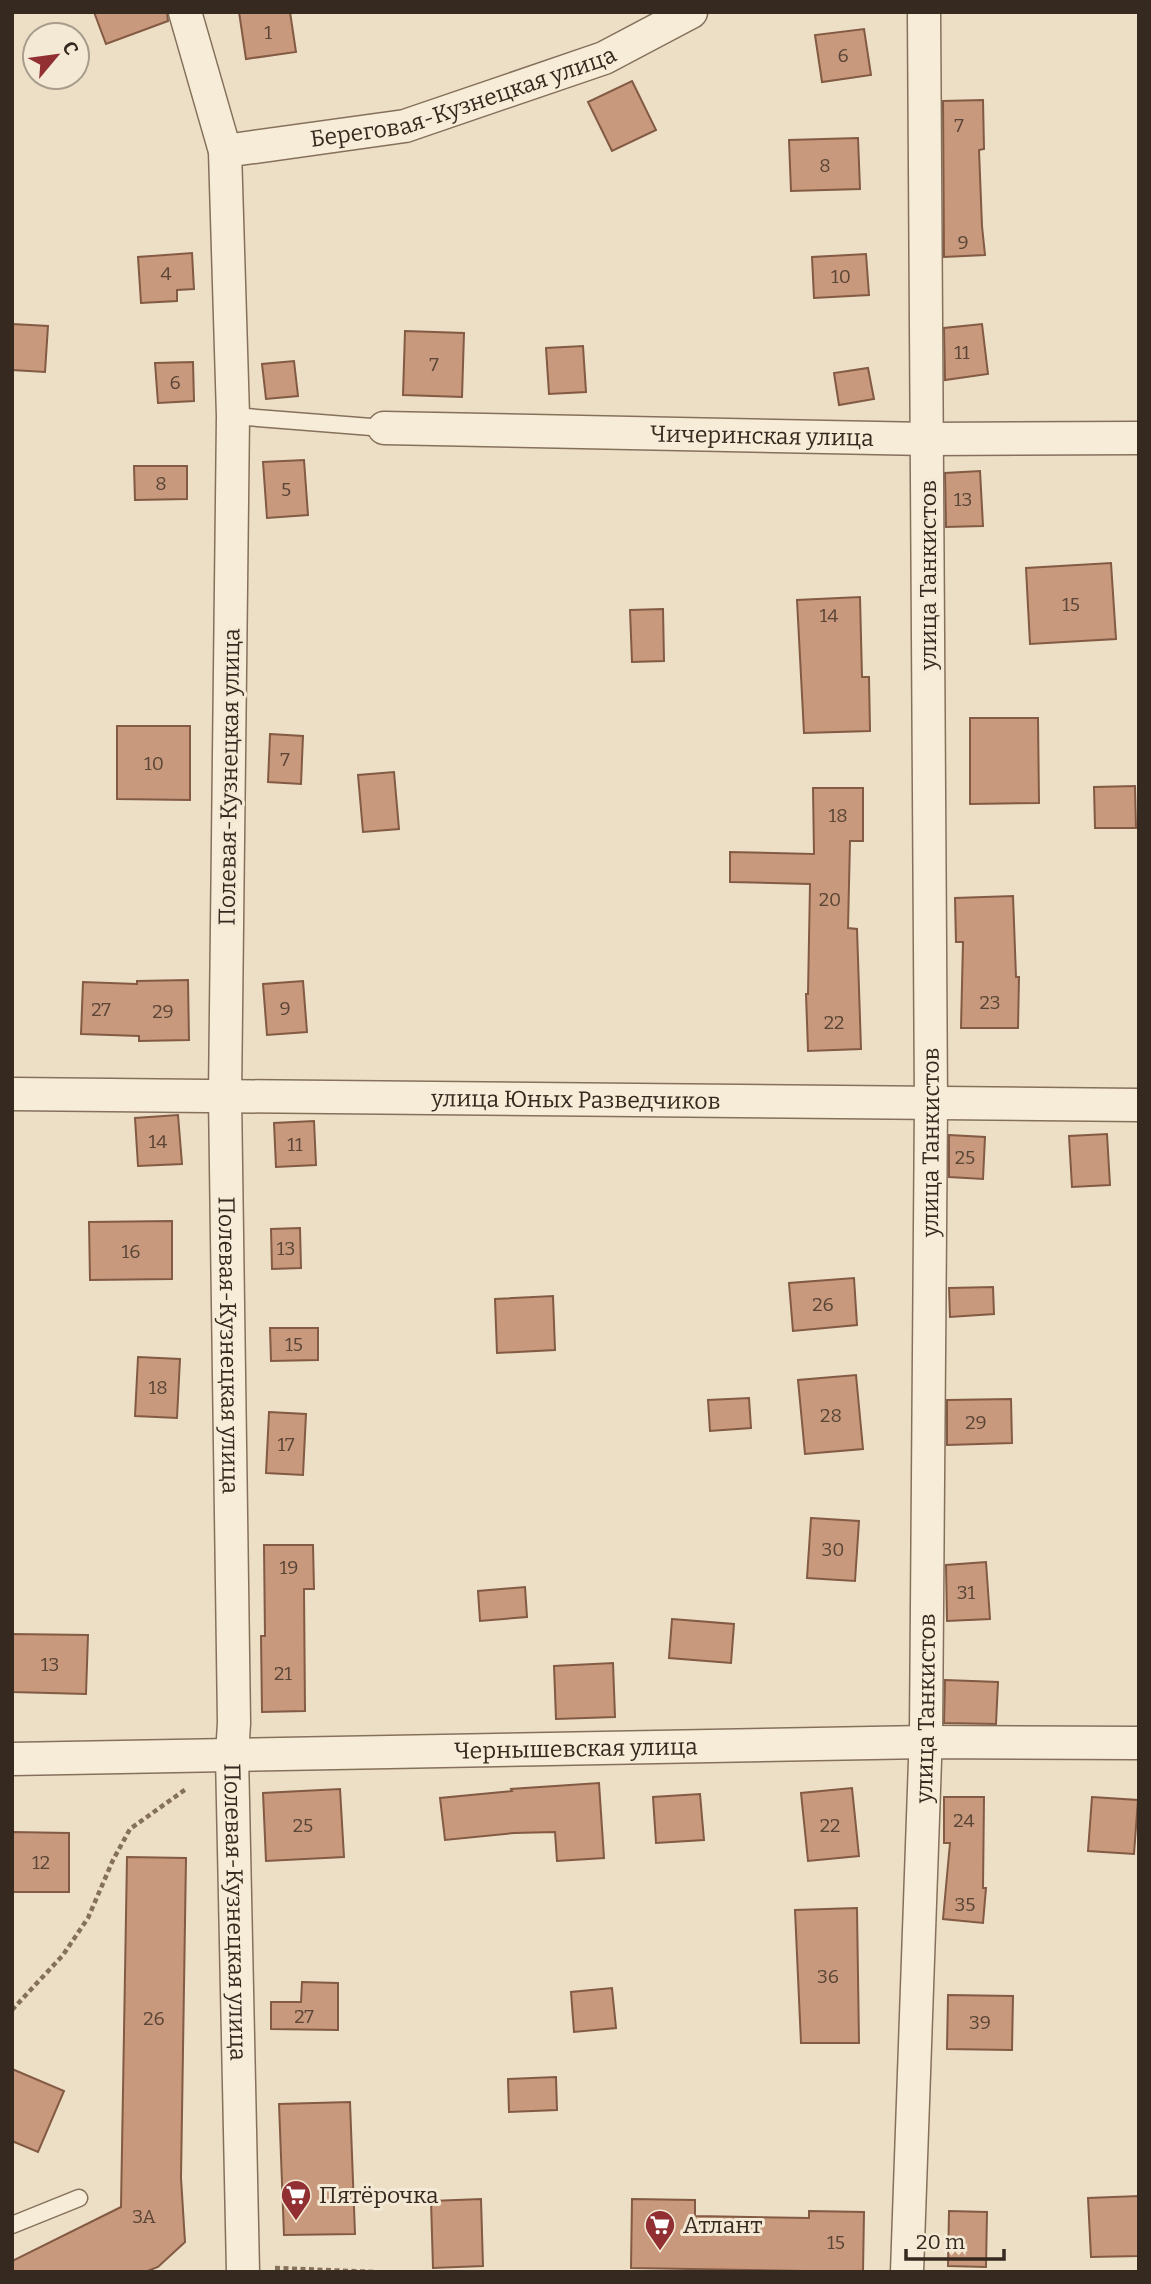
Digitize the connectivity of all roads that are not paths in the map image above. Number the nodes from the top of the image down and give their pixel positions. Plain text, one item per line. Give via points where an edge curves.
1 (185, 12) edge
2 (691, 12) edge
3 (924, 12) edge
4 (225, 151) junction
5 (233, 416) junction
6 (384, 428) joint
7 (1139, 438) edge
8 (927, 439) junction
9 (12, 1094) edge
10 (225, 1096) junction
11 (931, 1103) junction
12 (1139, 1105) edge
13 (926, 1742) junction
14 (1139, 1743) edge
15 (232, 1755) junction
16 (12, 1759) edge
17 (79, 2198) dead end
18 (12, 2225) edge
19 (243, 2269) edge
20 (907, 2272) edge

1 - 4 street, Полевая-Кузнецкая улица
2 - 4 street, Береговая-Кузнецкая улица via 604,58 405,126
3 - 8 street, улица Танкистов
4 - 5 street, Полевая-Кузнецкая улица
5 - 6 lane
5 - 10 street, Полевая-Кузнецкая улица
6 - 8 street, Чичеринская улица
7 - 8 street, Чичеринская улица
8 - 11 street, улица Танкистов
9 - 10 street, улица Юных Разведчиков
10 - 11 street, улица Юных Разведчиков
10 - 15 street, Полевая-Кузнецкая улица
11 - 12 street, улица Юных Разведчиков
11 - 13 street, улица Танкистов
13 - 14 street, Чернышевская улица
13 - 15 street, Чернышевская улица
13 - 20 street, улица Танкистов
15 - 16 street, Чернышевская улица
15 - 19 street, Полевая-Кузнецкая улица
17 - 18 lane

